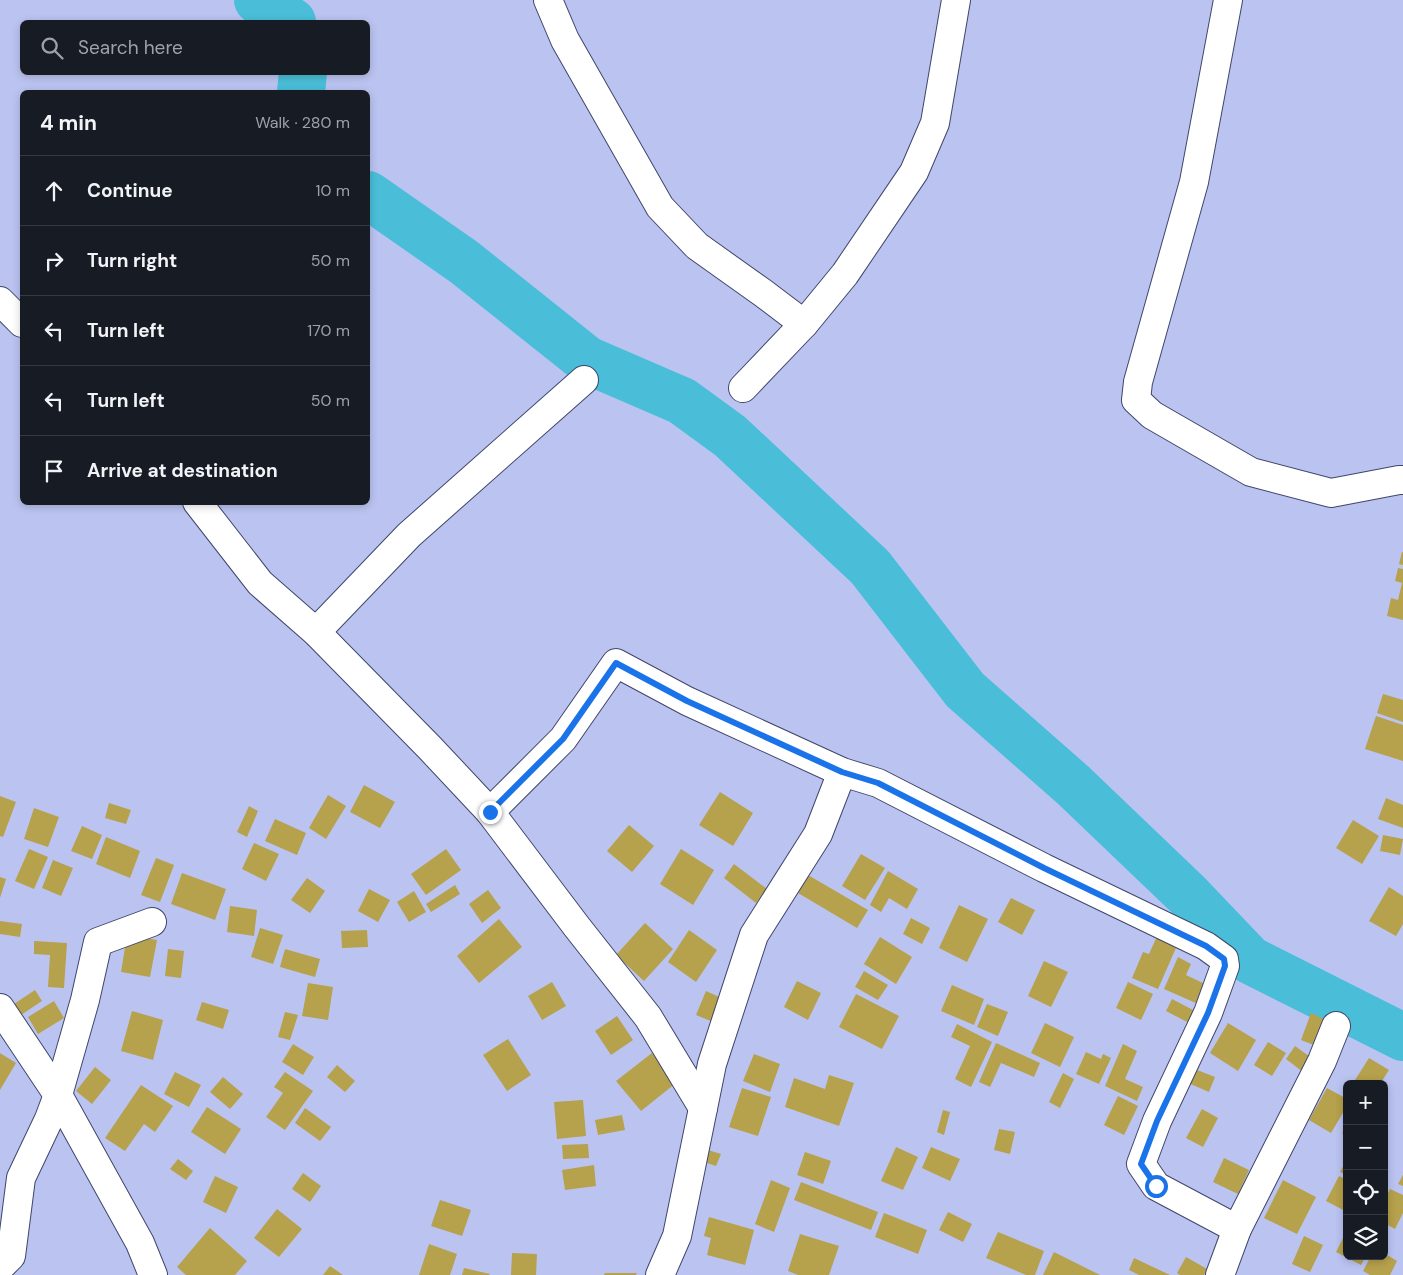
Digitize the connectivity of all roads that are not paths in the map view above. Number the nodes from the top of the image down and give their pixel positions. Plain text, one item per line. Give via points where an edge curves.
1 (548, 0) edge
2 (956, 0) edge
3 (1228, 0) edge
4 (0, 301) edge
5 (20, 322) edge
6 (804, 324) junction
7 (584, 380) dead end
8 (743, 388) dead end
9 (1402, 474) edge
10 (199, 505) edge
11 (316, 632) junction
12 (842, 772) junction
13 (490, 812) junction
14 (152, 922) dead end
15 (0, 1008) edge
16 (1336, 1026) dead end
17 (58, 1095) junction
18 (703, 1108) junction
19 (1237, 1229) junction
20 (0, 1267) edge
21 (153, 1275) edge
22 (660, 1275) edge
23 (1220, 1275) edge

1 - 6 street via 565,40 660,207 697,246
2 - 6 street via 935,123 914,172 845,274
3 - 9 street via 1194,182 1138,382 1136,400 1152,415 1251,472 1331,493
4 - 5 street
6 - 8 street
7 - 11 street via 409,535
10 - 11 street via 260,583
11 - 13 street
12 - 13 street via 687,701 616,663 563,739
12 - 18 street via 818,834 754,935 712,1064
12 - 19 street via 878,783 1206,946 1224,959 1225,966 1208,1013 1157,1121 1141,1164 1156,1186
13 - 18 street via 648,1017
14 - 17 street via 98,942
15 - 17 street
16 - 19 street via 1322,1061
17 - 20 street via 21,1178 11,1256
17 - 21 street via 140,1243
18 - 22 street via 677,1236
19 - 23 street

